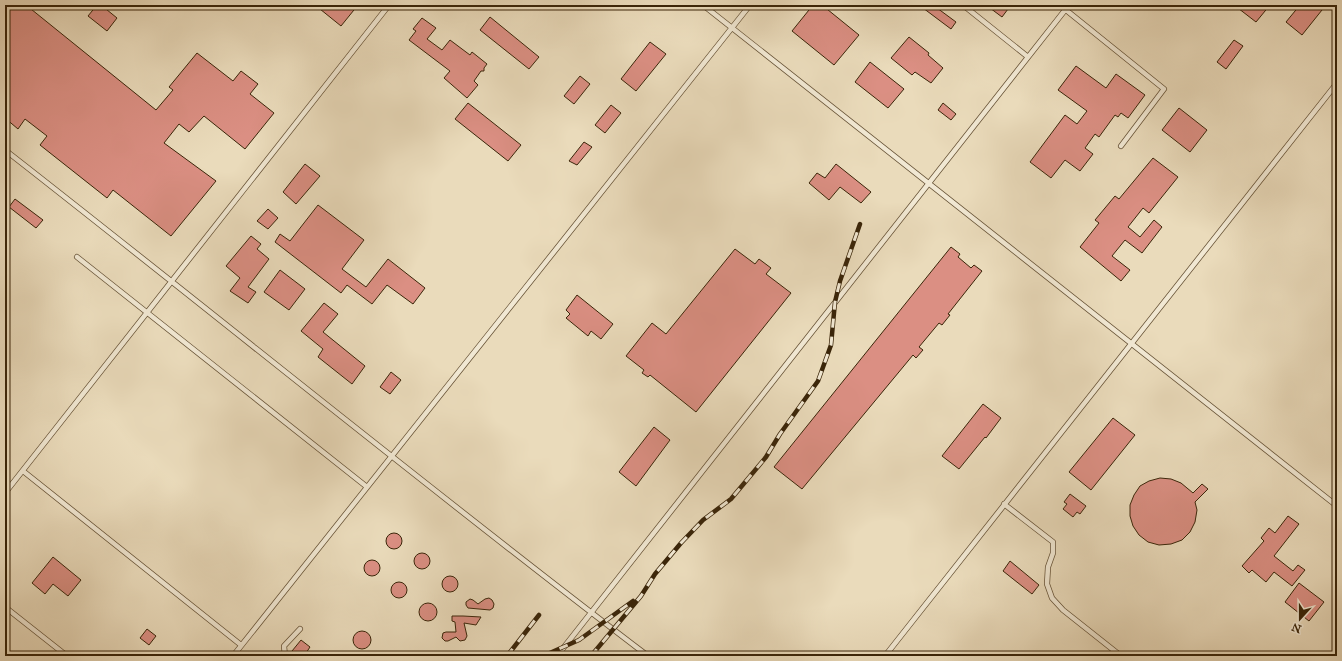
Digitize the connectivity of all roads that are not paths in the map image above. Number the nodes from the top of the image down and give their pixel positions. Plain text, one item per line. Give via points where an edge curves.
1 (389, 5) edge
2 (703, 5) edge
3 (750, 5) edge
4 (963, 5) edge
5 (1069, 5) edge
6 (1066, 10) junction
7 (732, 28) junction
8 (1028, 57) junction
9 (1337, 82) edge
10 (1120, 146) dead end
11 (5, 150) edge
12 (929, 183) junction
13 (77, 257) dead end
14 (172, 280) junction
15 (147, 313) junction
16 (1131, 343) junction
17 (391, 456) junction
18 (23, 471) junction
19 (367, 487) junction
20 (5, 493) edge
21 (1004, 504) junction
22 (1337, 506) edge
23 (5, 607) edge
24 (591, 613) junction
25 (300, 629) dead end
26 (241, 645) junction
27 (1337, 650) edge
28 (67, 656) edge
29 (233, 656) edge
30 (285, 656) edge
31 (557, 656) edge
32 (648, 656) edge
33 (885, 656) edge
34 (1121, 656) edge
35 (1332, 656) edge

1 - 14 lane
2 - 7 lane
3 - 7 lane
4 - 8 lane
5 - 6 lane
6 - 8 lane
6 - 10 lane via 1164,89
7 - 12 lane
7 - 17 lane
8 - 12 lane
9 - 16 lane
11 - 14 lane
12 - 16 lane
12 - 24 lane
13 - 15 lane
14 - 15 lane
14 - 17 lane
15 - 18 lane
15 - 19 lane
16 - 21 lane
16 - 22 lane
17 - 19 lane
17 - 24 lane
18 - 20 lane
18 - 26 lane
19 - 26 lane
21 - 33 lane
21 - 34 lane via 1053,542 1047,584 1052,598 1063,610
23 - 28 lane
24 - 31 lane
24 - 32 lane
25 - 30 lane via 284,646
26 - 29 lane
27 - 35 lane

